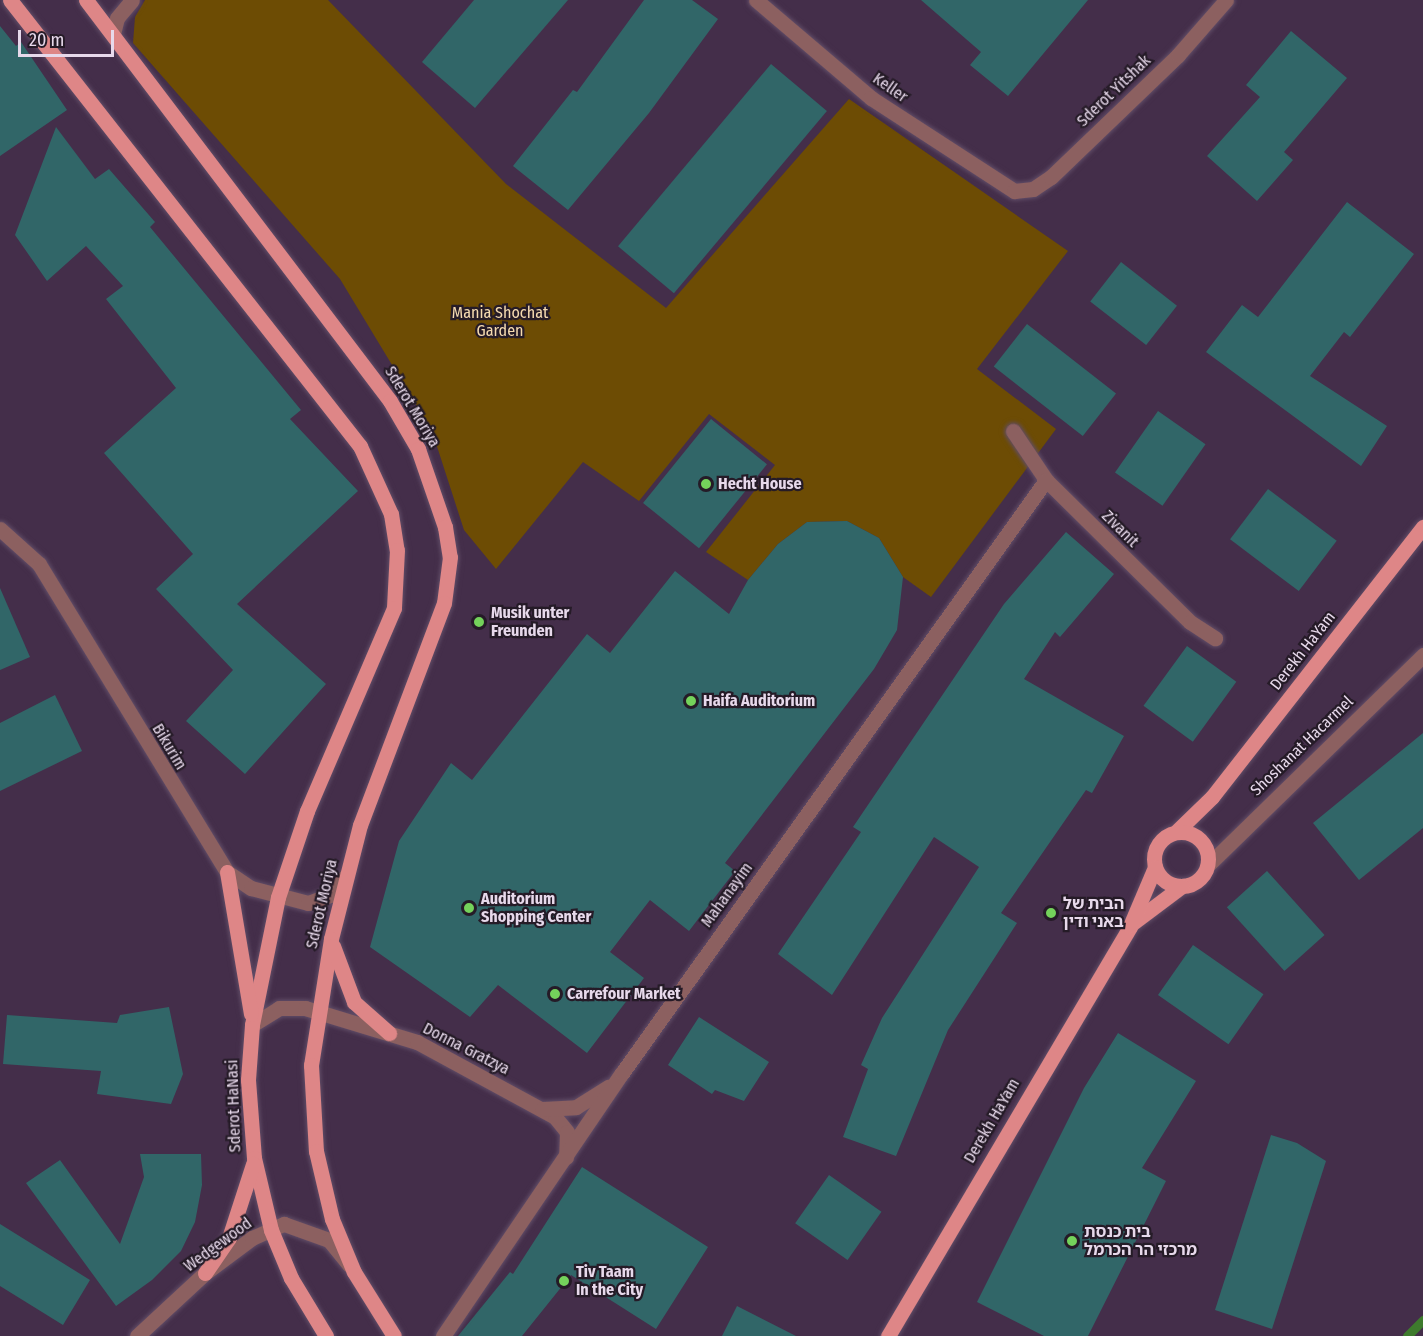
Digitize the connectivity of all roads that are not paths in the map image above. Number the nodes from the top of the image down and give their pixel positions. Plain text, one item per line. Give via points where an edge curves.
1 (10, 0) edge
2 (86, 0) edge
3 (132, 0) edge
4 (756, 0) edge
5 (1226, 0) edge
6 (113, 34) junction
7 (1014, 191) joint
8 (1013, 431) dead end
9 (1046, 480) junction
10 (1423, 527) edge
11 (0, 529) edge
12 (1215, 638) dead end
13 (1423, 655) edge
14 (1212, 797) junction
15 (1177, 831) junction
16 (1201, 840) junction
17 (1208, 865) junction
18 (1155, 867) junction
19 (227, 872) junction
20 (347, 875) junction
21 (1182, 886) junction
22 (278, 897) junction
23 (1130, 926) junction
24 (331, 939) junction
25 (318, 1012) junction
26 (252, 1025) junction
27 (389, 1034) junction
28 (622, 1073) junction
29 (542, 1109) junction
30 (254, 1158) junction
31 (566, 1159) junction
32 (271, 1230) junction
33 (354, 1272) junction
34 (206, 1273) junction
35 (137, 1336) edge
36 (327, 1336) edge
37 (394, 1336) edge
38 (443, 1336) edge
39 (888, 1336) edge

1 - 22 main road via 360,446 391,514 397,550 394,608 311,802
2 - 6 main road, Sderot Moriya
3 - 6 street via 117,18
4 - 7 street, Keller via 871,98
5 - 7 street, Sderot Yitshak via 1178,55 1051,177 1033,189
6 - 20 main road, Sderot Moriya via 390,401 418,449 445,526 448,579 436,632 372,793
8 - 9 street, Zivanit
9 - 12 street, Zivanit via 1190,622
9 - 28 street, Mahanayim
10 - 14 main road, Derekh HaYam
11 - 19 street, Bikurim via 39,564
13 - 17 street, Shoshanat Hacarmel
14 - 15 main road, Derekh HaYam
14 - 16 main road, Derekh HaYam
15 - 16 main road
15 - 18 main road via 1158,844
16 - 17 main road
17 - 21 main road via 1198,880
18 - 21 main road via 1165,881
18 - 23 main road, Derekh HaYam
19 - 22 street
19 - 26 main road
20 - 22 street via 319,902
20 - 24 main road, Sderot Moriya
21 - 23 main road, Derekh HaYam
22 - 26 main road, Sderot HaNasi
23 - 39 main road, Derekh HaYam
24 - 25 main road, Sderot Moriya
24 - 27 main road via 338,968 354,1002
25 - 26 street, Donna Gratzya via 279,1008
25 - 27 street, Donna Gratzya
25 - 33 main road via 311,1065 316,1151 332,1219
26 - 30 main road, Sderot HaNasi via 248,1080
27 - 29 street, Donna Gratzya via 417,1042
28 - 29 street via 585,1103
28 - 31 street, Mahanayim
29 - 31 street, Donna Gratzya via 565,1126
30 - 32 main road, Sderot HaNasi
30 - 34 main road via 232,1229
31 - 38 street, Mahanayim
32 - 33 street, Wedgewood via 284,1224 315,1232 329,1240
32 - 34 street, Wedgewood
32 - 36 main road, Sderot HaNasi via 291,1278
33 - 37 main road
34 - 35 street, Wedgewood

